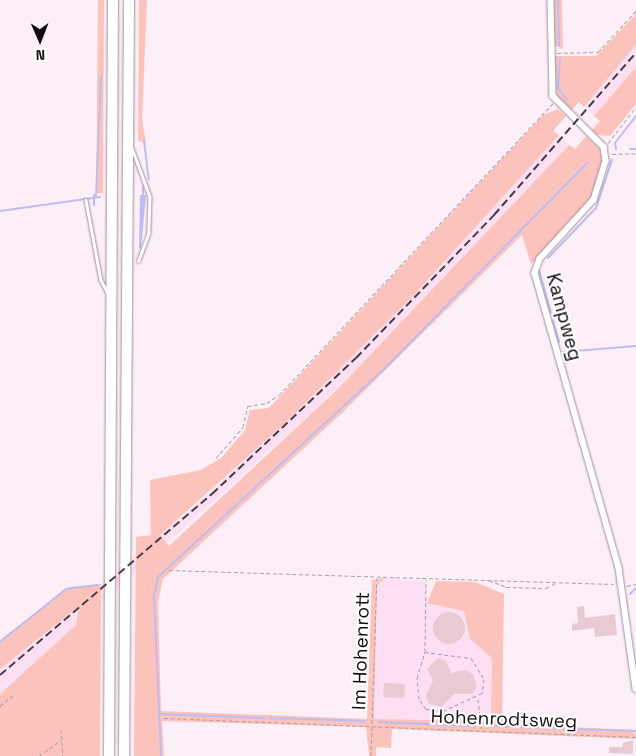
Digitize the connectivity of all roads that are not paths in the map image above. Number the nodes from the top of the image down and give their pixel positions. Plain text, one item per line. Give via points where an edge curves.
1 (113, 0) edge
2 (129, 0) edge
3 (551, 0) edge
4 (128, 138) junction
5 (86, 200) dead end
6 (139, 262) dead end
7 (112, 300) junction
8 (636, 689) edge
9 (109, 756) edge
10 (124, 756) edge

1 - 7 highway
2 - 4 highway
3 - 8 street, Kampweg via 555,101 605,150 594,200 540,259 535,274 623,587
4 - 6 lane via 150,197 149,232
4 - 10 highway
5 - 7 lane via 101,280
7 - 9 highway

